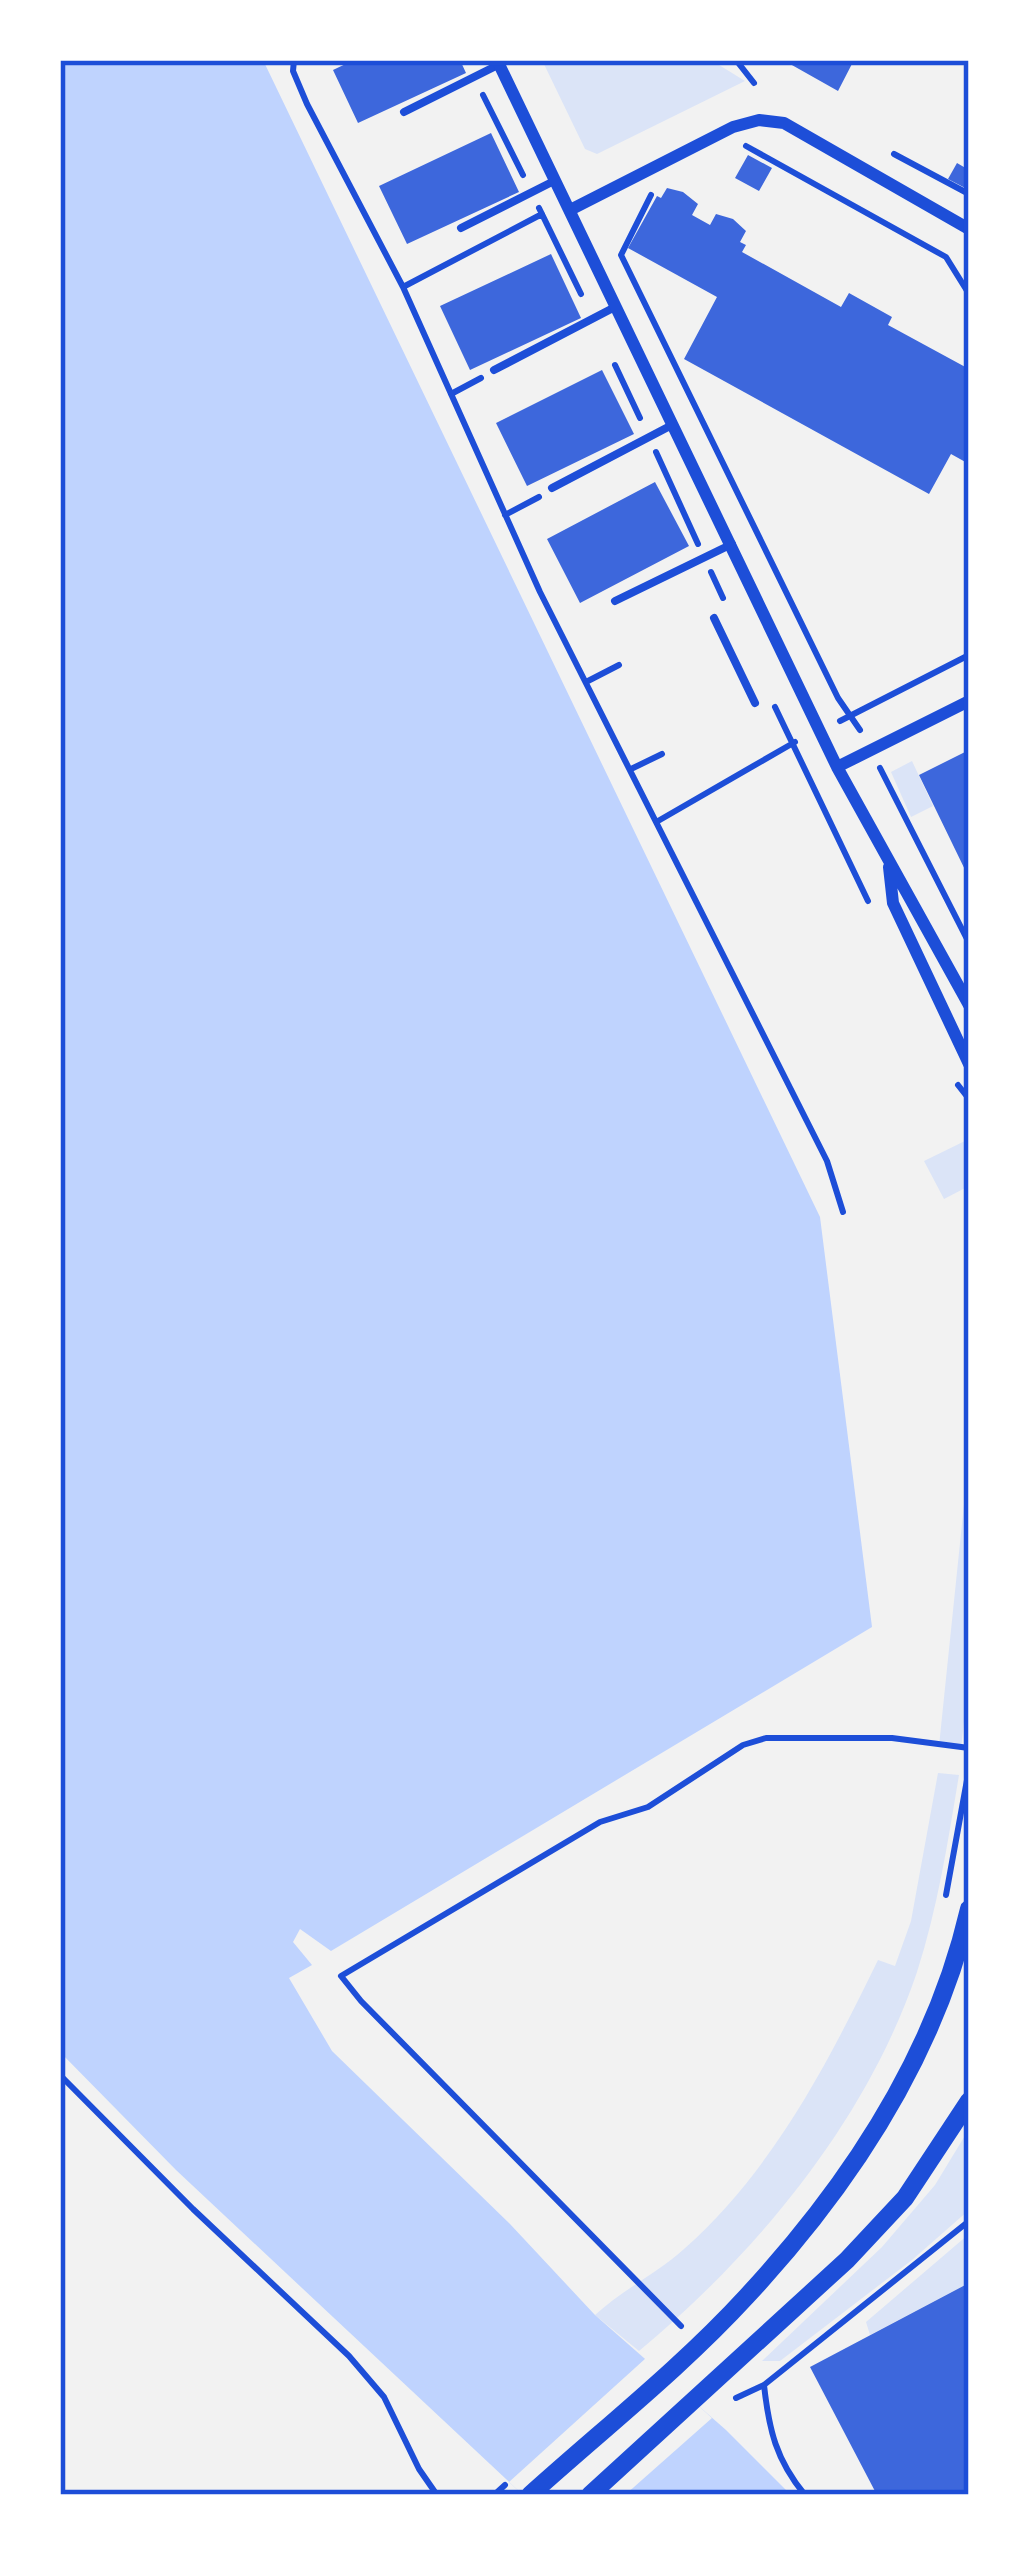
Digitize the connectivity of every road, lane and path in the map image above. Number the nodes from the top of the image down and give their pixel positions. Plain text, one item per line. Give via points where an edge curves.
1 (293, 60) edge
2 (736, 60) edge
3 (498, 62) edge
4 (474, 77) junction
5 (754, 83) dead end
6 (404, 112) dead end
7 (744, 145) dead end
8 (894, 154) dead end
9 (556, 180) junction
10 (654, 191) dead end
11 (532, 194) junction
12 (969, 194) edge
13 (570, 210) junction
14 (542, 214) junction
15 (461, 228) dead end
16 (969, 229) edge
17 (403, 287) junction
18 (969, 294) edge
19 (615, 308) junction
20 (592, 318) junction
21 (494, 370) dead end
22 (481, 377) dead end
23 (451, 394) junction
24 (671, 425) junction
25 (649, 436) junction
26 (552, 488) dead end
27 (539, 497) dead end
28 (505, 515) junction
29 (732, 544) junction
30 (704, 559) junction
31 (616, 601) dead end
32 (728, 610) dead end
33 (714, 619) dead end
34 (619, 665) dead end
35 (586, 682) junction
36 (767, 689) dead end
37 (969, 700) edge
38 (754, 703) dead end
39 (872, 750) junction
40 (662, 754) dead end
41 (838, 766) junction
42 (631, 769) junction
43 (836, 837) dead end
44 (888, 860) junction
45 (969, 943) edge
46 (969, 1005) edge
47 (969, 1064) edge
48 (842, 1212) dead end
49 (969, 1748) edge
50 (969, 1769) edge
51 (944, 1900) dead end
52 (969, 1909) edge
53 (60, 2075) edge
54 (969, 2101) edge
55 (969, 2221) edge
56 (697, 2312) dead end
57 (764, 2385) junction
58 (725, 2408) dead end
59 (509, 2482) dead end
60 (437, 2495) edge
61 (494, 2495) edge
62 (530, 2495) edge
63 (590, 2495) edge
64 (805, 2495) edge

1 - 17 path via 307,104
2 - 5 path
3 - 4 lane
3 - 9 street
4 - 6 lane
4 - 11 path
7 - 18 path via 946,256
8 - 12 path
9 - 11 lane
9 - 13 street
10 - 39 path via 621,255 838,698
11 - 14 path
11 - 15 lane
13 - 16 street via 759,120 784,123
13 - 19 street
14 - 17 path
14 - 20 path
17 - 23 path
19 - 20 lane
19 - 24 street
20 - 21 lane
20 - 25 path
22 - 23 path
23 - 28 path
24 - 25 lane
24 - 29 street
25 - 26 lane
25 - 30 path
27 - 28 path
28 - 35 path
29 - 30 lane
29 - 41 street
30 - 31 lane
30 - 32 path
33 - 38 lane
34 - 35 path
35 - 42 path
36 - 43 path
37 - 39 street
39 - 41 street
39 - 45 path
40 - 42 path
41 - 44 street
42 - 48 path via 827,1161
44 - 46 street
44 - 47 street via 893,903
49 - 56 path via 892,1738 743,1744 648,1807 600,1822 341,1976 681,2326
50 - 51 path
52 - 62 main road via 930,2032 856,2159 746,2298
53 - 60 path via 349,2356 385,2397
54 - 63 main road via 940,2149 847,2260
55 - 57 path
57 - 58 path
57 - 64 path via 782,2467
59 - 61 path

